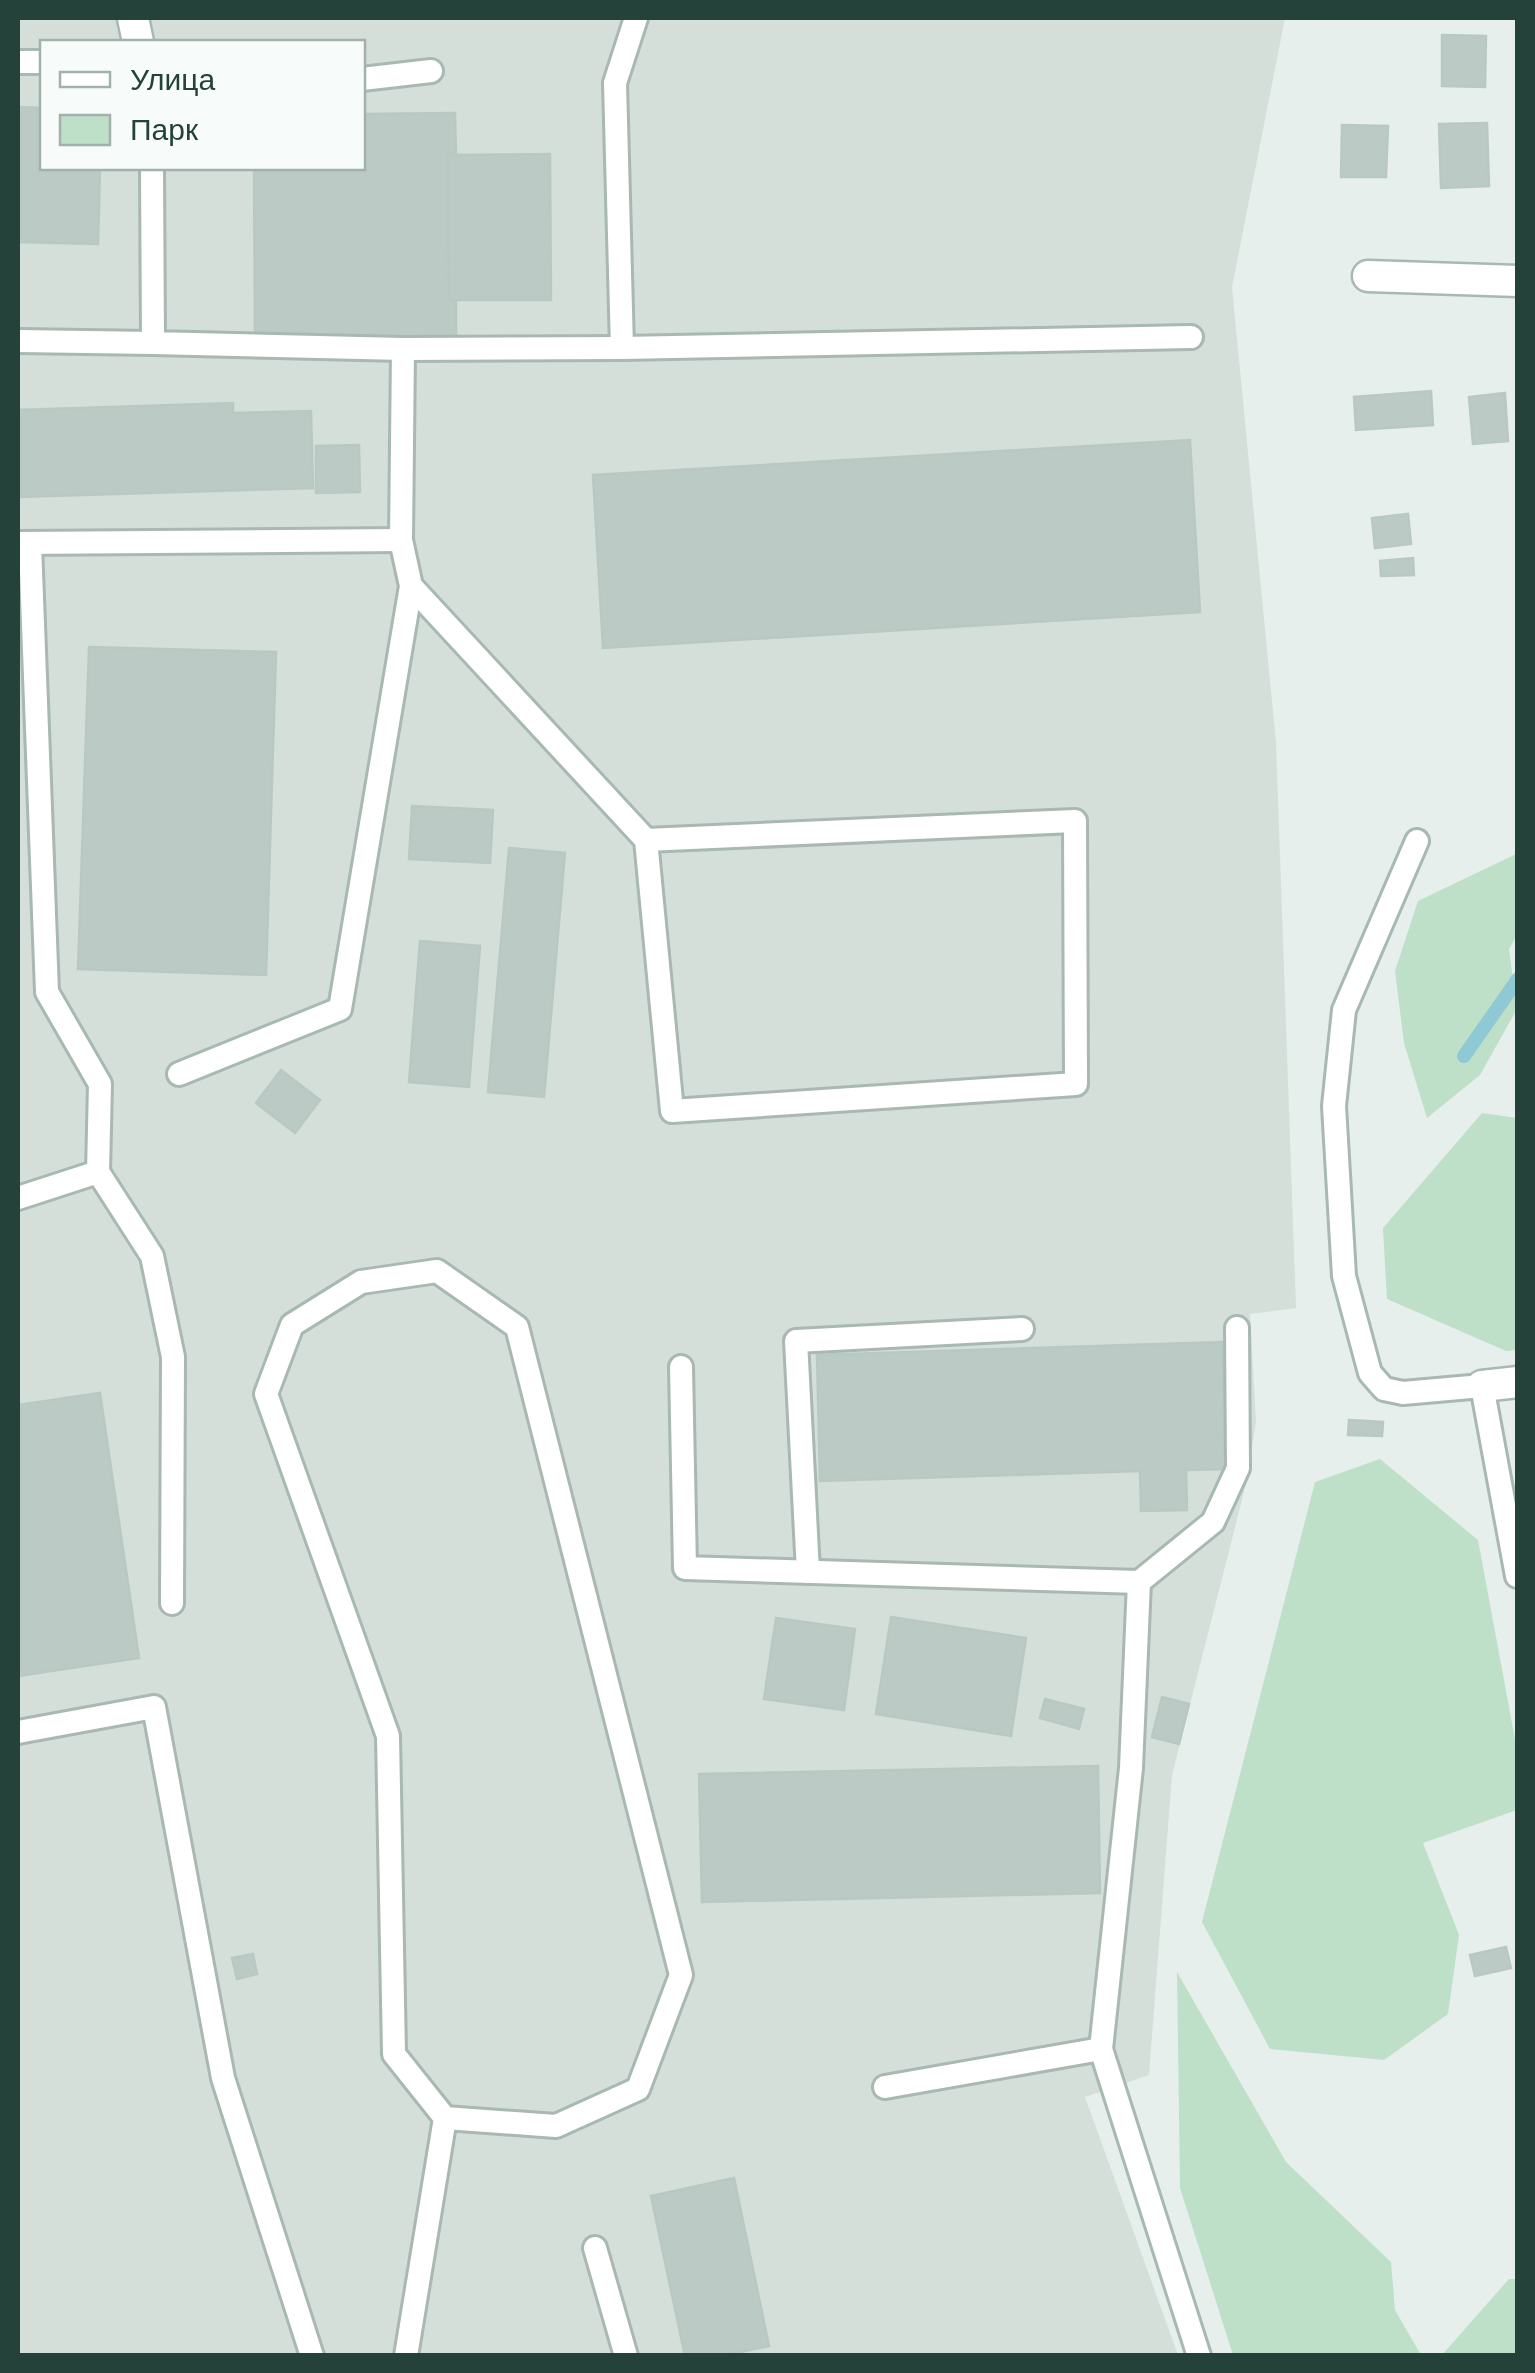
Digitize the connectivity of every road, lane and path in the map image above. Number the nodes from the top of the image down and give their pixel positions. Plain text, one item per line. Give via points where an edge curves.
1 (636, 18) edge
2 (431, 70) dead end
3 (365, 79) edge
4 (152, 170) edge
5 (1368, 276) dead end
6 (1518, 281) edge
7 (1192, 336) dead end
8 (18, 342) edge
9 (154, 343) junction
10 (622, 348) junction
11 (403, 349) junction
12 (401, 540) junction
13 (24, 544) edge
14 (411, 586) junction
15 (646, 840) junction
16 (1417, 841) dead end
17 (179, 1074) dead end
18 (98, 1172) junction
19 (18, 1198) edge
20 (1237, 1328) dead end
21 (1022, 1329) dead end
22 (681, 1367) dead end
23 (1518, 1382) edge
24 (1482, 1386) junction
25 (808, 1572) junction
26 (1517, 1576) edge
27 (1138, 1582) junction
28 (172, 1603) dead end
29 (18, 1732) edge
30 (1101, 2049) junction
31 (885, 2087) dead end
32 (445, 2118) junction
33 (595, 2248) dead end
34 (312, 2356) edge
35 (406, 2356) edge
36 (626, 2356) edge
37 (1200, 2356) edge

1 - 10 lane via 615,83
2 - 3 lane
4 - 9 lane
5 - 6 street
7 - 10 lane
8 - 9 lane
9 - 11 lane
10 - 11 lane
11 - 12 lane
12 - 13 lane
12 - 14 lane
13 - 18 lane via 48,992 100,1084
14 - 15 lane
14 - 17 lane via 340,1009
15 - 15 lane via 1074,821 1076,1084 672,1111
16 - 24 lane via 1344,1010 1334,1106 1344,1276 1370,1373 1384,1389
18 - 19 lane
18 - 28 lane via 152,1256 173,1357
20 - 27 lane via 1238,1468 1213,1522
21 - 25 lane via 796,1341
22 - 25 lane via 684,1568
23 - 24 street
24 - 26 lane
25 - 27 lane
27 - 30 lane via 1130,1768
29 - 34 lane via 154,1707 223,2078
30 - 31 lane
30 - 37 lane
32 - 32 lane via 556,2126 638,2089 682,1975 517,1326 437,1271 361,1282 292,1325 266,1394 388,1736 394,2054
32 - 35 lane
33 - 36 lane

